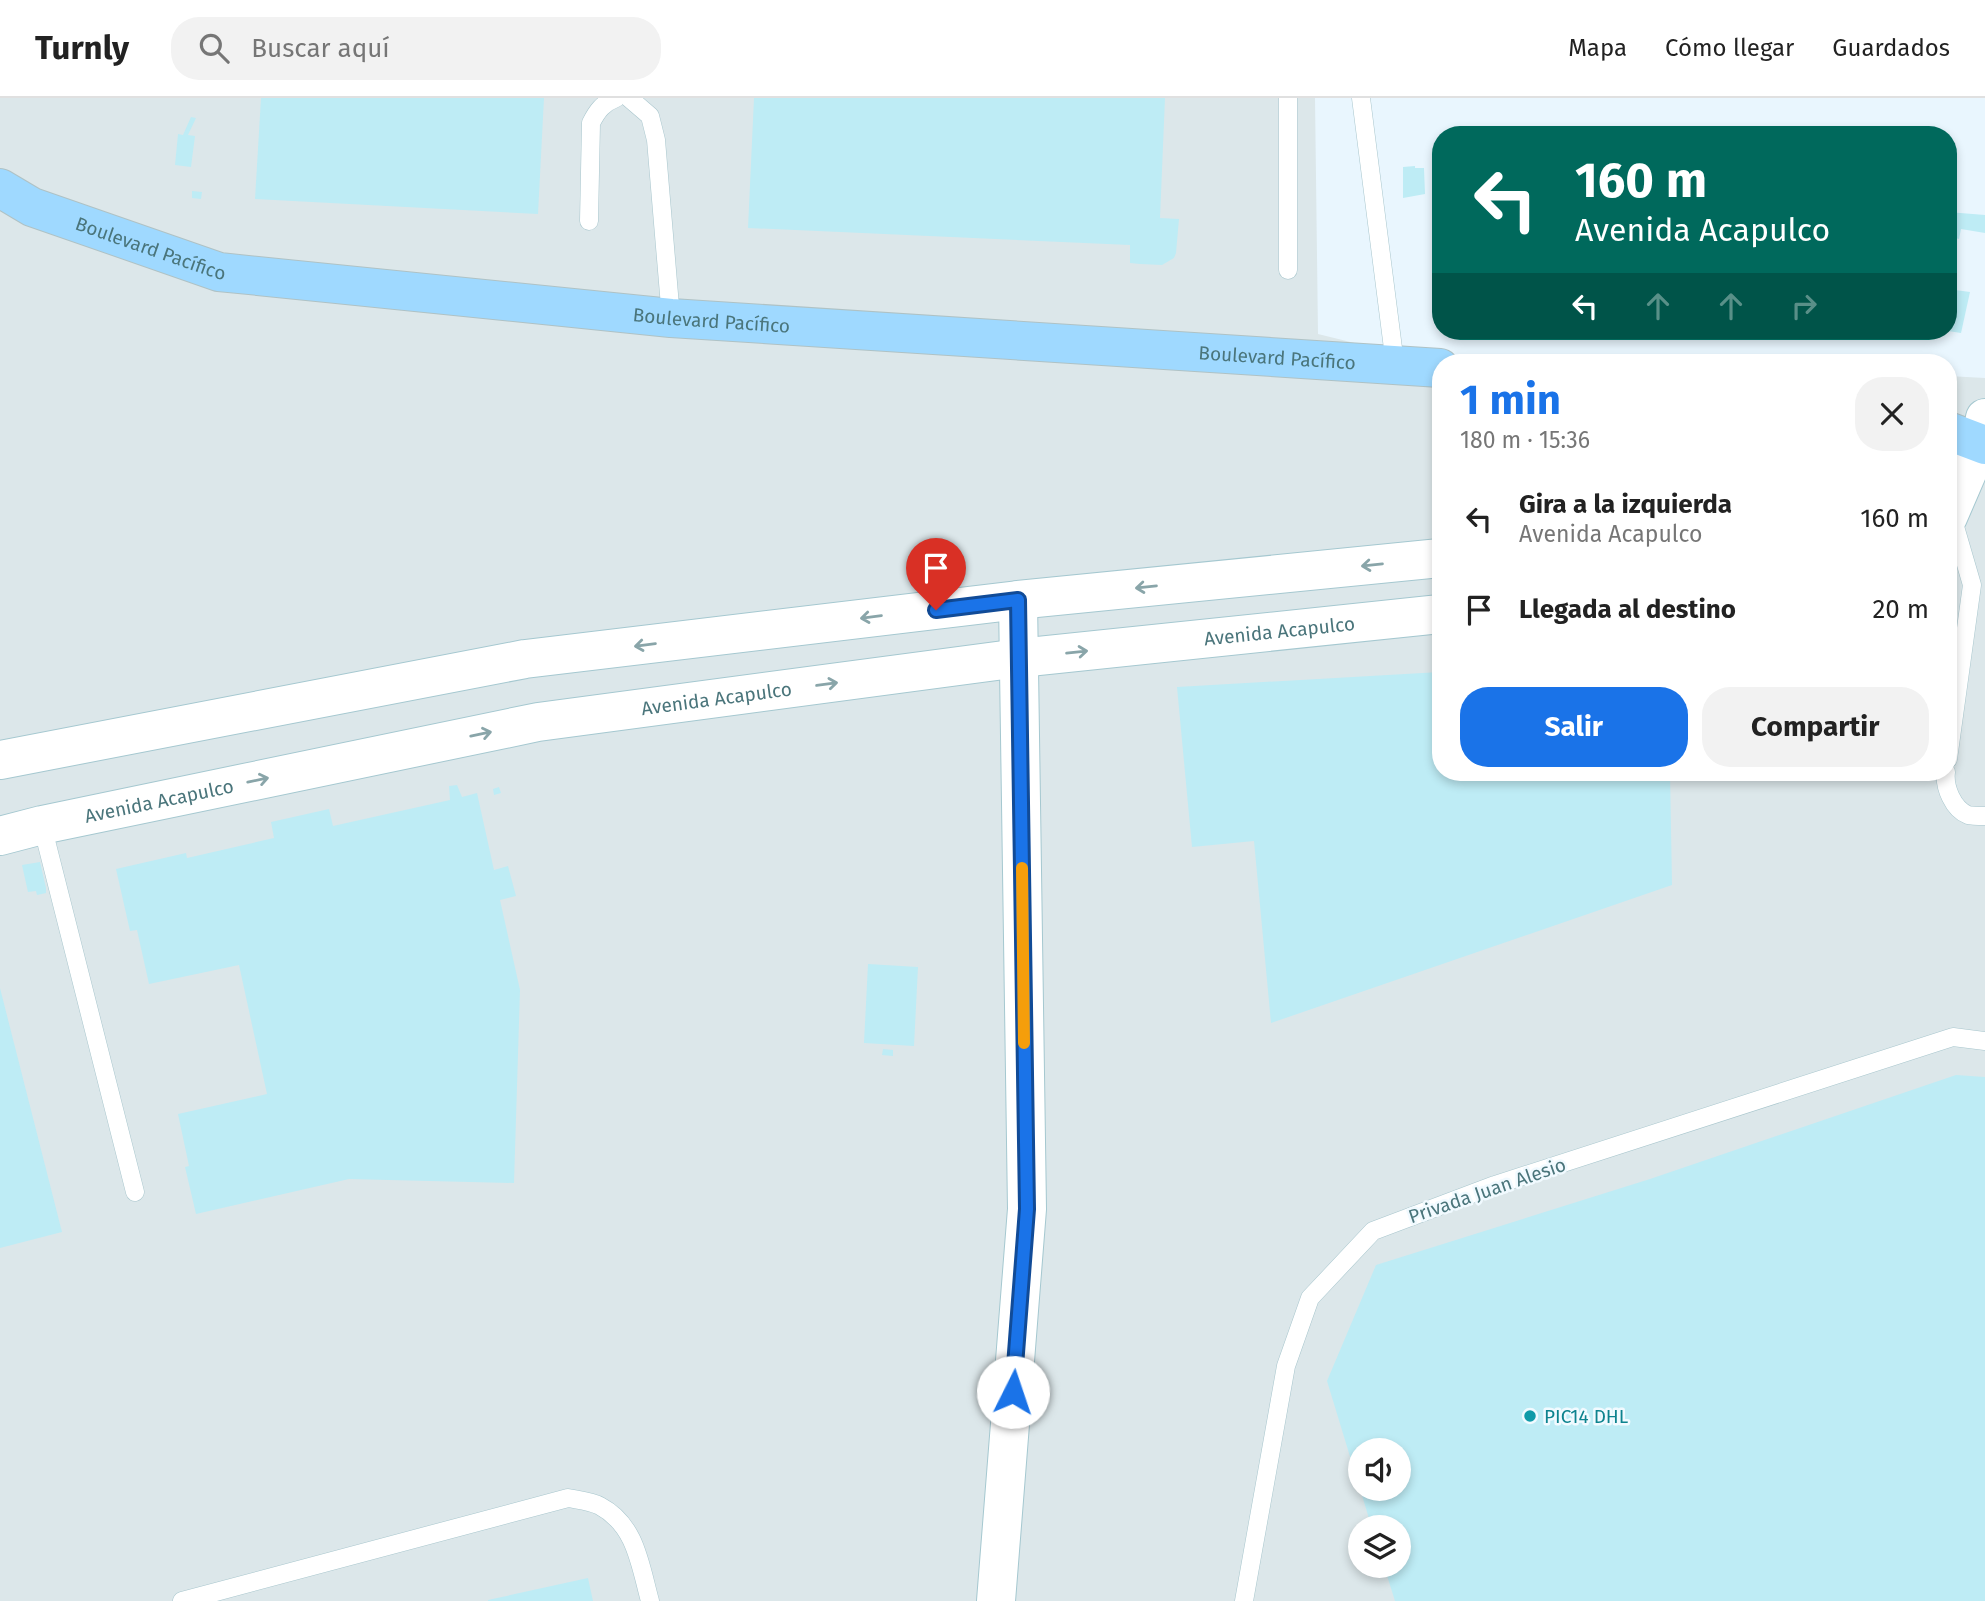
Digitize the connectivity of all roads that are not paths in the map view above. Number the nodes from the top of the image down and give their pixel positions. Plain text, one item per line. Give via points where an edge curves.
1 (616, 98) edge
2 (629, 98) edge
3 (1288, 98) edge
4 (1362, 98) edge
5 (0, 188) edge
6 (589, 221) dead end
7 (1288, 270) dead end
8 (671, 318) junction
9 (1395, 364) junction
10 (1432, 367) edge
11 (1975, 434) edge
12 (1957, 490) edge
13 (1957, 534) edge
14 (1432, 559) edge
15 (1979, 586) edge
16 (1018, 600) junction
17 (1432, 615) edge
18 (1019, 658) junction
19 (1957, 709) edge
20 (0, 760) edge
21 (1946, 781) edge
22 (1985, 816) edge
23 (42, 825) junction
24 (0, 836) edge
25 (1985, 1041) edge
26 (135, 1192) dead end
27 (182, 1601) edge
28 (650, 1601) edge
29 (996, 1601) edge
30 (1244, 1601) edge

1 - 6 lane via 596,112 591,123
2 - 8 lane via 650,116 656,140
3 - 7 lane
4 - 9 lane
5 - 8 main road, Boulevard Pacífico via 32,207 219,272
8 - 9 main road, Boulevard Pacífico
9 - 10 main road, Boulevard Pacífico
11 - 12 main road
13 - 15 lane
14 -> 16 main road
15 - 19 lane
16 - 18 main road
16 -> 20 main road via 525,659
18 -> 17 main road, Avenida Acapulco
23 -> 18 main road, Avenida Acapulco via 538,722
18 - 29 main road via 1027,1209
21 - 22 lane via 1951,800 1967,815
23 - 24 main road, Avenida Acapulco
23 - 26 lane
25 - 30 lane, Privada Juan Alesio via 1953,1038 1494,1185 1373,1231 1310,1298 1286,1366
27 - 28 lane via 568,1498 599,1505 626,1525

